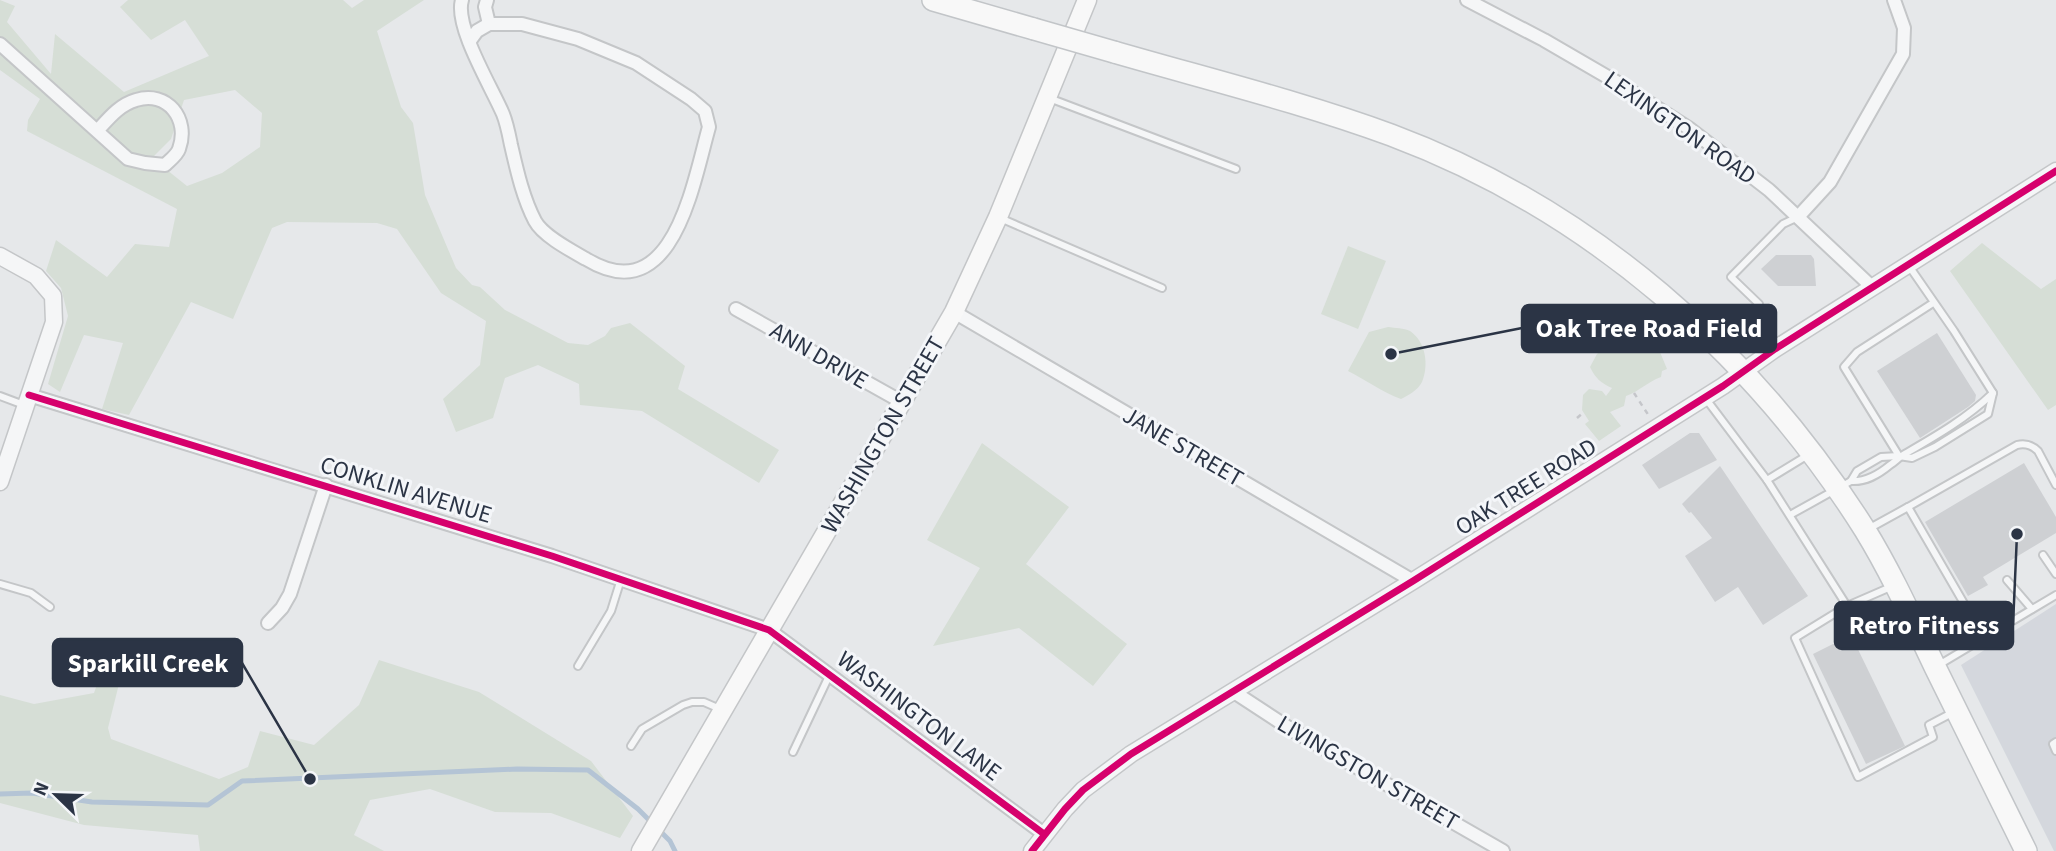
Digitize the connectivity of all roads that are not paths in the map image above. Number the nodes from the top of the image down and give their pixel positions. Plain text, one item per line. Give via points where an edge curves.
1 (462, 0) edge
2 (487, 0) edge
3 (933, 0) edge
4 (1087, 0) edge
5 (1467, 0) edge
6 (1894, 0) edge
7 (489, 24) junction
8 (469, 42) junction
9 (0, 44) edge
10 (1048, 97) junction
11 (97, 131) junction
12 (1236, 169) dead end
13 (2056, 171) edge
14 (998, 217) junction
15 (1798, 218) junction
16 (0, 256) edge
17 (1908, 265) junction
18 (1872, 287) junction
19 (1162, 288) dead end
20 (1933, 303) junction
21 (1759, 304) dead end
22 (736, 309) dead end
23 (954, 312) junction
24 (1744, 371) junction
25 (1993, 393) junction
26 (0, 396) edge
27 (1705, 397) junction
28 (28, 400) junction
29 (902, 402) junction
30 (5, 452) edge
31 (1811, 454) junction
32 (1899, 456) junction
33 (1767, 480) junction
34 (0, 482) edge
35 (326, 485) junction
36 (2056, 485) edge
37 (1844, 486) junction
38 (1908, 507) junction
39 (1790, 514) junction
40 (1865, 531) junction
41 (2043, 555) dead end
42 (2056, 574) edge
43 (621, 579) junction
44 (2007, 580) dead end
45 (1412, 581) junction
46 (0, 583) edge
47 (1895, 585) junction
48 (2056, 595) edge
49 (1847, 606) junction
50 (50, 607) dead end
51 (2032, 609) junction
52 (268, 623) dead end
53 (769, 630) junction
54 (1991, 634) junction
55 (578, 666) dead end
56 (1935, 667) junction
57 (830, 674) junction
58 (1234, 692) junction
59 (722, 710) junction
60 (1956, 711) junction
61 (2056, 742) edge
62 (631, 746) dead end
63 (2056, 751) edge
64 (793, 752) dead end
65 (1044, 834) junction
66 (640, 851) edge
67 (1032, 851) edge
68 (1503, 851) edge
69 (2026, 851) edge

1 - 8 street
2 - 7 street
3 - 24 main road, bridge via 1365,126 1420,147 1483,176 1624,264
4 - 10 main road, WASHINGTON STREET
5 - 15 street, LEXINGTON ROAD via 1544,40 1690,129
6 - 15 street via 1904,28 1903,54 1830,182
7 - 8 street
7 - 8 street via 522,24 578,39 636,63 705,111 709,127 681,222 670,244 652,263 625,273 600,268 537,224 520,182 504,116
9 - 11 street
10 - 12 lane
10 - 14 main road, WASHINGTON STREET
11 - 11 street via 128,159 164,165 178,151 183,132 176,111 156,99 137,99 117,109
13 - 17 street, OAK TREE ROAD
14 - 19 lane
14 - 23 main road, WASHINGTON STREET
15 - 18 street, LEXINGTON ROAD
15 - 21 lane via 1783,224 1731,277
16 - 28 street via 36,276 53,296 54,322
17 - 18 street, OAK TREE ROAD
17 - 20 lane
18 - 24 street, OAK TREE ROAD
20 - 25 lane
20 - 32 lane via 1857,352 1844,367
22 - 29 street, ANN DRIVE
23 - 29 main road, WASHINGTON STREET
23 - 45 street, JANE STREET
24 - 27 street, OAK TREE ROAD
24 - 31 main road
25 - 32 lane via 1975,410
25 - 32 lane via 1988,414 1923,453 1912,458
26 - 28 lane
27 - 33 lane
27 - 45 street, OAK TREE ROAD
28 - 30 street
28 - 35 street, CONKLIN AVENUE
29 - 53 main road, WASHINGTON STREET
30 - 34 street
31 - 33 lane
31 - 37 main road
32 - 37 lane via 1864,482
32 - 37 lane via 1881,457 1857,471
33 - 39 lane
35 - 43 street, CONKLIN AVENUE
35 - 52 street via 290,594
36 - 38 lane via 2034,447 2022,443
37 - 39 lane
37 - 40 main road
38 - 40 lane
38 - 54 lane via 1973,619
39 - 49 lane
40 - 47 main road
41 - 42 lane
43 - 53 street, CONKLIN AVENUE
43 - 55 lane via 611,611
44 - 51 lane
45 - 58 street, OAK TREE ROAD
46 - 50 lane via 31,593
47 - 49 lane
47 - 56 main road
48 - 51 lane
49 - 60 lane via 1795,638 1858,777 1933,737 1928,725
51 - 54 lane
53 - 57 street, WASHINGTON LANE
53 - 59 main road, WASHINGTON STREET
54 - 56 lane
56 - 60 main road
57 - 64 lane
57 - 65 street, WASHINGTON LANE
58 - 65 street, OAK TREE ROAD via 1104,773
58 - 68 street, LIVINGSTON STREET
59 - 62 lane via 704,702 683,705 642,729
59 - 66 main road, WASHINGTON STREET
60 - 69 main road
61 - 63 lane
65 - 67 street, OAK TREE ROAD

